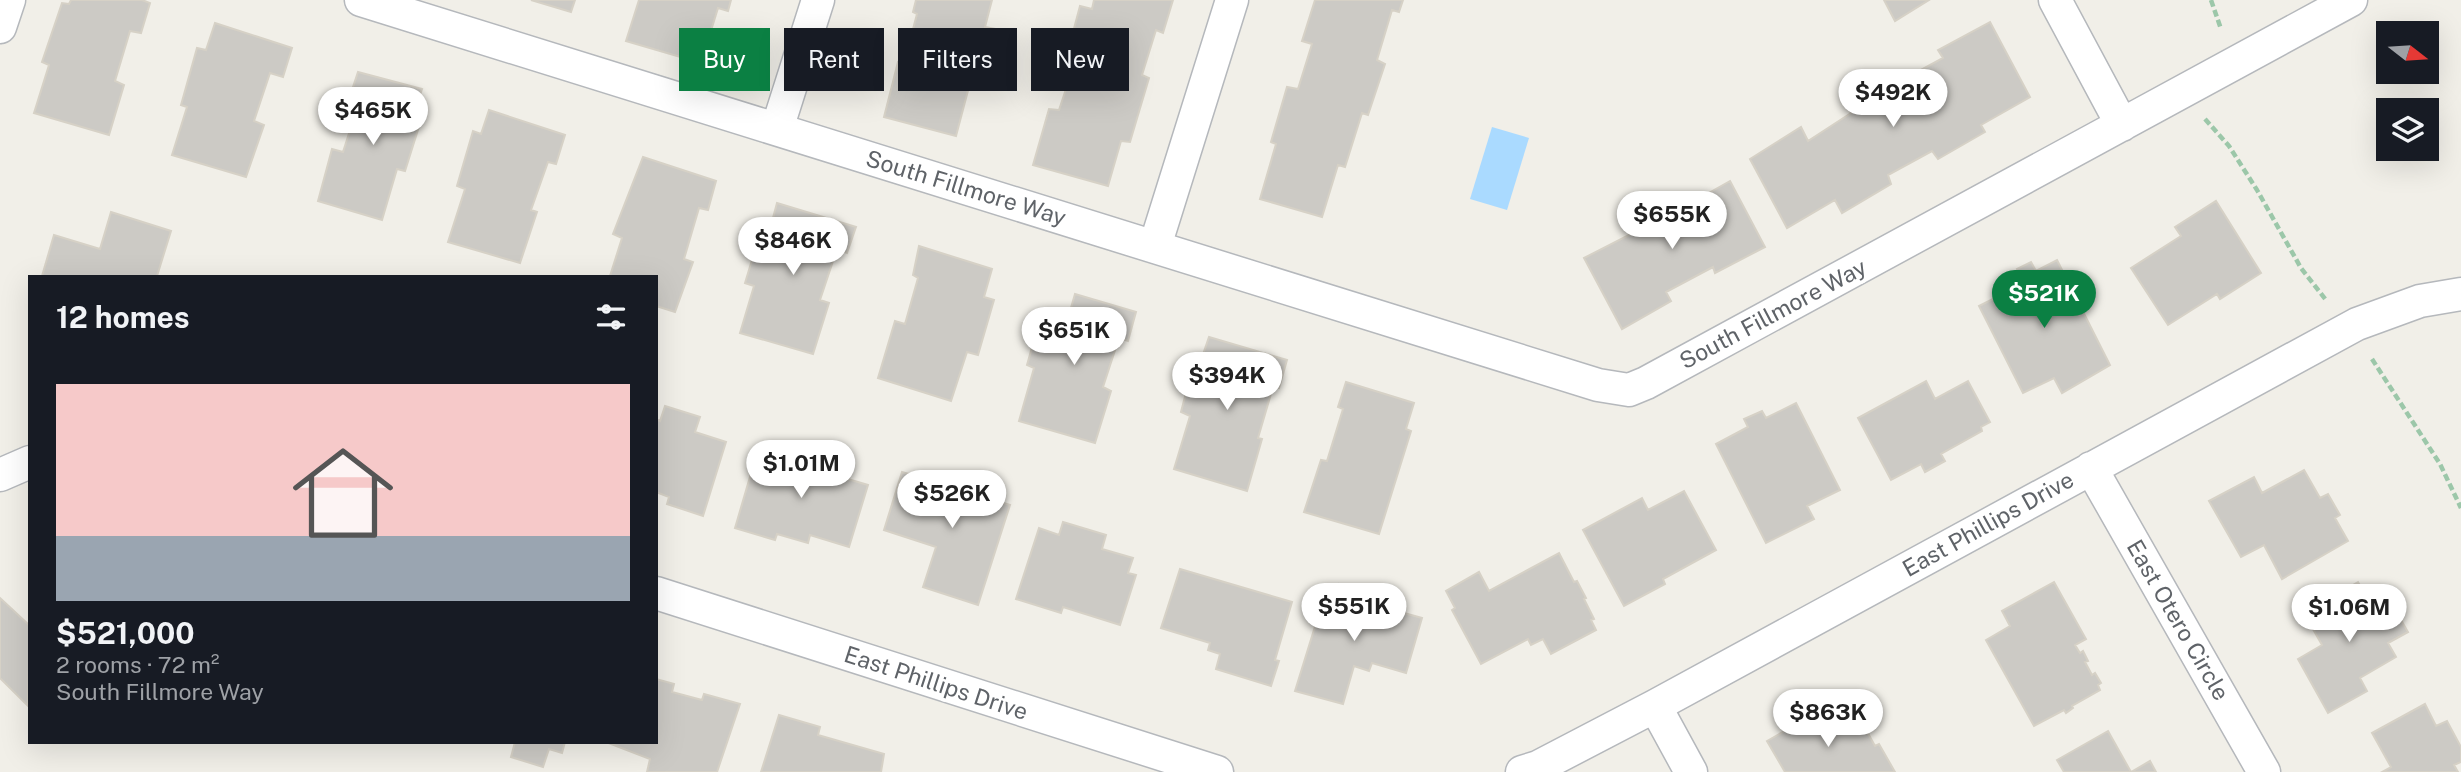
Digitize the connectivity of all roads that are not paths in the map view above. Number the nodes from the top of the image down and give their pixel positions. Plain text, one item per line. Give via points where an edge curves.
1 (9, 0) edge
2 (361, 0) edge
3 (818, 0) edge
4 (1232, 0) edge
5 (2056, 0) edge
6 (2351, 0) edge
7 (407, 7) edge
8 (0, 27) edge
9 (2122, 125) junction
10 (777, 129) junction
11 (1155, 246) junction
12 (2461, 294) edge
13 (2091, 468) junction
14 (658, 594) edge
15 (1655, 706) junction
16 (1217, 772) edge
17 (1522, 772) edge
18 (1691, 772) edge
19 (2264, 772) edge

1 - 8 street
2 - 7 street, South Fillmore Way
3 - 10 street
4 - 11 street
5 - 9 street
6 - 9 street, South Fillmore Way
7 - 10 street, South Fillmore Way
9 - 11 street, South Fillmore Way via 1629,390 1598,385
10 - 11 street, South Fillmore Way
12 - 13 street, East Phillips Drive via 2388,311
13 - 15 street, East Phillips Drive
13 - 19 street, East Otero Circle
14 - 16 street, East Phillips Drive
15 - 17 street, East Phillips Drive
15 - 18 street

